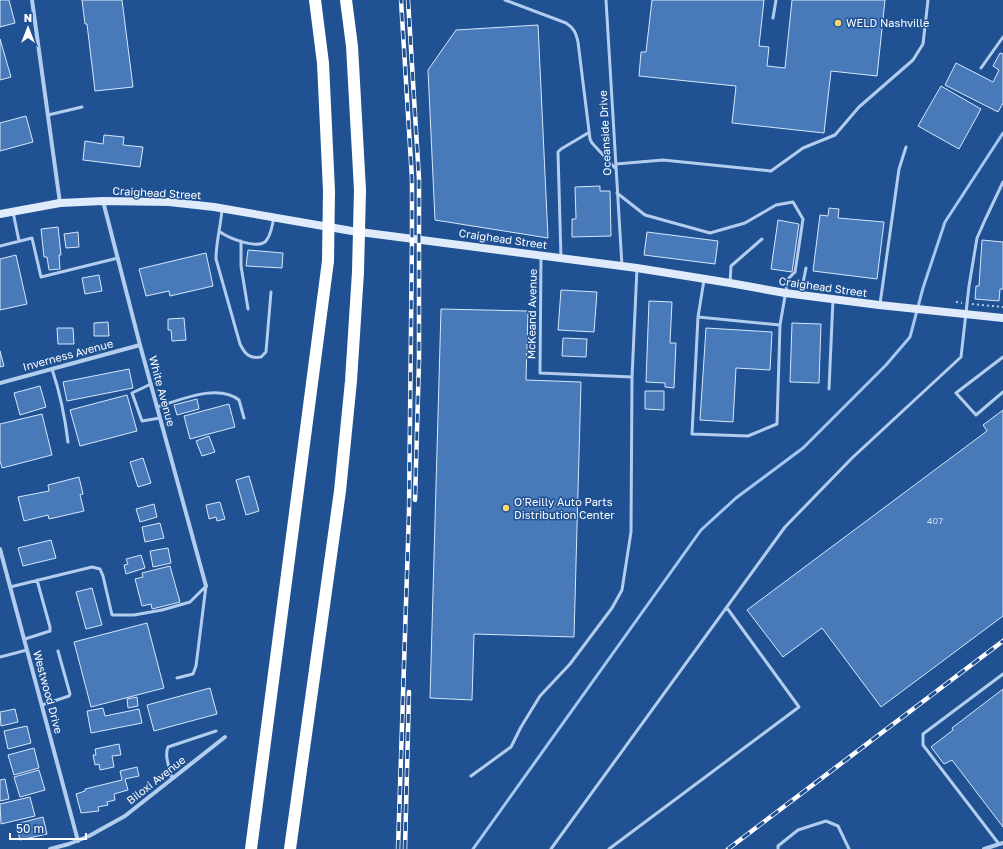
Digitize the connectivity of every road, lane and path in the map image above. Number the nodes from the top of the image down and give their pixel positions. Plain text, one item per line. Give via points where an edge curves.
1 (32, 0) edge
2 (315, 0) edge
3 (346, 0) edge
4 (506, 0) edge
5 (606, 0) edge
6 (776, 0) edge
7 (928, 0) edge
8 (773, 18) dead end
9 (1003, 37) edge
10 (981, 68) dead end
11 (82, 107) dead end
12 (48, 115) junction
13 (588, 133) junction
14 (906, 147) dead end
15 (616, 164) junction
16 (616, 169) junction
17 (1003, 182) edge
18 (617, 194) junction
19 (103, 201) junction
20 (60, 203) junction
21 (222, 209) junction
22 (13, 212) junction
23 (0, 214) edge
24 (274, 218) junction
25 (220, 232) junction
26 (762, 239) dead end
27 (19, 241) junction
28 (241, 242) junction
29 (0, 246) edge
30 (542, 256) junction
31 (118, 258) junction
32 (561, 258) junction
33 (622, 266) junction
34 (637, 268) junction
35 (806, 268) dead end
36 (704, 279) junction
37 (730, 283) junction
38 (271, 292) dead end
39 (785, 293) junction
40 (801, 295) junction
41 (833, 299) junction
42 (956, 302) dead end
43 (966, 303) junction
44 (884, 306) junction
45 (1003, 307) edge
46 (248, 309) dead end
47 (965, 314) junction
48 (698, 317) junction
49 (1003, 318) edge
50 (780, 325) junction
51 (140, 345) junction
52 (1003, 358) edge
53 (52, 369) junction
54 (632, 377) junction
55 (0, 383) edge
56 (151, 384) junction
57 (829, 389) dead end
58 (1003, 392) edge
59 (157, 407) junction
60 (160, 418) junction
61 (244, 418) dead end
62 (68, 442) dead end
63 (0, 549) edge
64 (37, 580) junction
65 (10, 586) junction
66 (206, 586) junction
67 (727, 608) junction
68 (25, 639) junction
69 (27, 650) junction
70 (58, 651) dead end
71 (0, 657) edge
72 (1003, 674) edge
73 (177, 678) dead end
74 (42, 705) junction
75 (216, 731) dead end
76 (225, 738) dead end
77 (471, 776) dead end
78 (172, 779) junction
79 (78, 841) junction
80 (1001, 843) edge
81 (50, 849) edge
82 (251, 849) edge
83 (290, 849) edge
84 (551, 849) edge
85 (609, 849) edge
86 (778, 849) edge
87 (849, 849) edge
88 (984, 849) edge

1 - 12 street
2 - 82 highway, bridge via 324,63 329,191 328,261
3 - 83 highway, bridge via 352,46 360,190 351,381 340,491
4 - 13 lane via 566,23 576,32
5 - 15 lane, Oceanside Drive
6 - 8 lane
7 - 15 lane via 923,44 913,60 859,107 834,135 803,148 771,171 663,160
9 - 10 lane
11 - 12 lane
12 - 20 street
13 - 16 lane via 592,143
13 - 32 lane via 558,152
14 - 44 lane via 899,169
15 - 16 lane, Oceanside Drive
16 - 18 lane, Oceanside Drive
17 - 43 lane via 977,238
18 - 33 lane, Oceanside Drive
18 - 39 lane via 645,215 710,233 745,223 776,205 793,202 803,219 795,272 788,279
19 - 20 street, Craighead Street
19 - 21 street, Craighead Street via 169,202
19 - 31 street, White Avenue
20 - 22 street, Craighead Street
21 - 24 street, Craighead Street
21 - 25 lane
22 - 23 street, Craighead Street
22 - 27 lane
24 - 28 lane via 266,241 258,244
24 - 30 street, Craighead Street
25 - 28 lane
25 - 38 lane via 216,258 228,303 240,344 247,355 255,358 266,352
26 - 37 lane via 731,266
27 - 29 lane
27 - 31 lane via 32,238 41,277
28 - 46 lane via 241,266
30 - 32 street, Craighead Street
30 - 54 lane, McKeand Avenue via 540,373
31 - 51 street, White Avenue
32 - 33 street, Craighead Street
33 - 34 street, Craighead Street
34 - 36 street, Craighead Street
34 - 54 lane
35 - 40 lane
36 - 37 street, Craighead Street
36 - 48 lane
37 - 39 street, Craighead Street
39 - 40 street, Craighead Street
39 - 50 lane
40 - 41 street, Craighead Street
41 - 44 street, Craighead Street
41 - 57 lane
42 - 43 path
43 - 45 path
43 - 47 lane
44 - 47 street, Craighead Street
47 - 49 street, Craighead Street
47 - 67 lane via 961,357 852,458 786,527
48 - 50 lane
48 - 50 lane via 692,434 748,436 777,424
51 - 53 street, Inverness Avenue
51 - 56 street, White Avenue
52 - 58 lane via 956,393 976,415
53 - 55 street, Inverness Avenue
53 - 62 lane via 64,410
54 - 77 lane via 631,532 622,590 612,608 570,664 540,696 511,747
56 - 59 street, White Avenue
56 - 60 lane via 132,393 142,421
59 - 60 street, White Avenue
59 - 61 lane via 198,395 219,392 239,400
60 - 66 street, White Avenue
63 - 65 street, Westwood Drive
64 - 65 lane
64 - 66 lane via 92,567 100,569 112,615 134,615 190,602
64 - 68 lane via 50,631
65 - 68 street, Westwood Drive
66 - 73 lane via 196,666 193,674
67 - 84 lane
67 - 85 lane via 799,707
68 - 69 street, Westwood Drive
69 - 71 lane
69 - 74 street, Westwood Drive
70 - 74 lane via 70,694
72 - 80 lane via 923,734 923,745
74 - 79 street, Westwood Drive
75 - 78 lane via 168,747 167,758
76 - 78 street, Biloxi Avenue
78 - 79 street, Biloxi Avenue via 125,816
79 - 81 street, Biloxi Avenue
80 - 88 street
86 - 87 lane via 778,846 798,830 826,821 838,826

